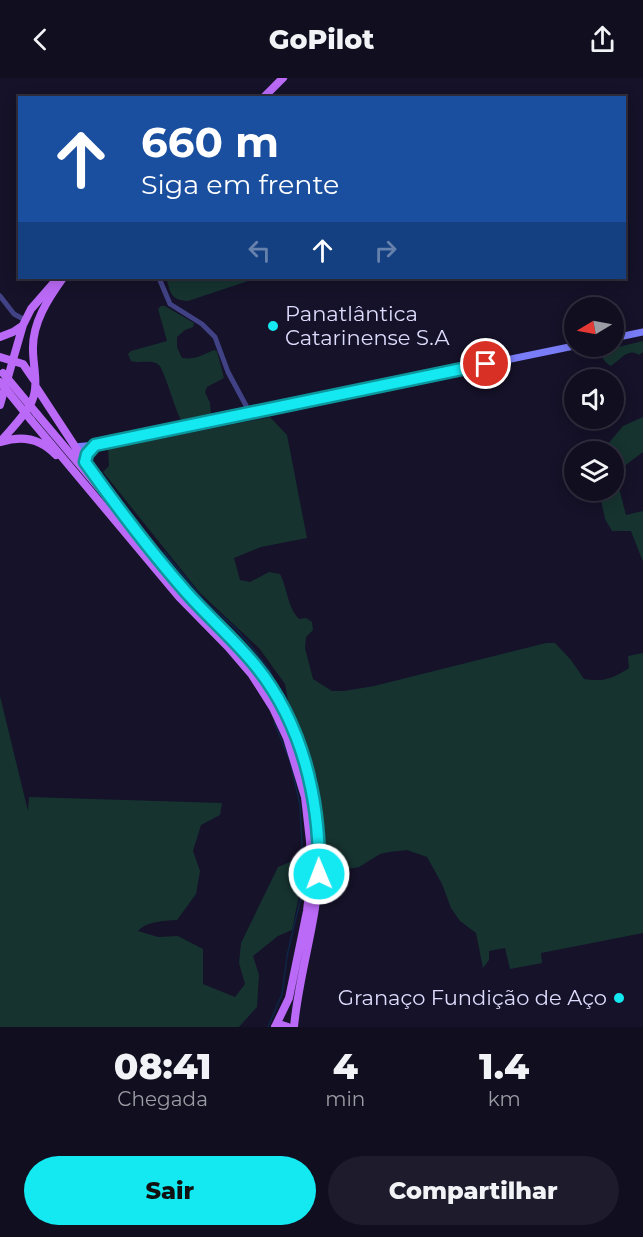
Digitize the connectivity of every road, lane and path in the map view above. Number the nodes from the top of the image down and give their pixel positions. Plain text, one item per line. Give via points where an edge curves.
1 (283, 78) edge
2 (265, 96) edge
3 (57, 279) edge
4 (62, 279) edge
5 (159, 279) edge
6 (0, 296) edge
7 (24, 322) junction
8 (36, 326) junction
9 (643, 332) edge
10 (624, 336) edge
11 (0, 337) edge
12 (564, 348) edge
13 (0, 357) edge
14 (12, 362) junction
15 (2, 371) edge
16 (0, 382) edge
17 (35, 383) junction
18 (0, 405) edge
19 (250, 413) junction
20 (34, 417) junction
21 (0, 442) edge
22 (95, 445) junction
23 (75, 447) junction
24 (85, 462) junction
25 (115, 511) junction
26 (275, 1027) edge
27 (288, 1027) edge
28 (294, 1027) edge

1 - 2 main road
3 - 7 main road
4 - 8 main road
5 - 19 street via 170,304 215,337
6 - 7 street
7 - 8 main road
7 - 11 main road via 14,332
7 - 14 main road
8 - 17 main road
9 - 10 main road
12 - 19 main road
13 - 14 main road
14 - 17 main road via 23,364
14 - 18 main road
15 - 20 main road, bridge
16 - 20 main road, bridge
17 - 21 main road via 32,401
17 - 23 main road
19 - 22 main road
20 - 25 main road
21 - 25 main road via 26,438 45,446
22 - 23 main road
22 - 24 main road
23 - 24 main road
24 - 25 main road
25 - 26 main road via 179,597 258,684 295,758 309,821 310,886 288,998
25 - 28 main road via 262,675 283,708 302,751 314,801 319,874
26 - 27 main road

